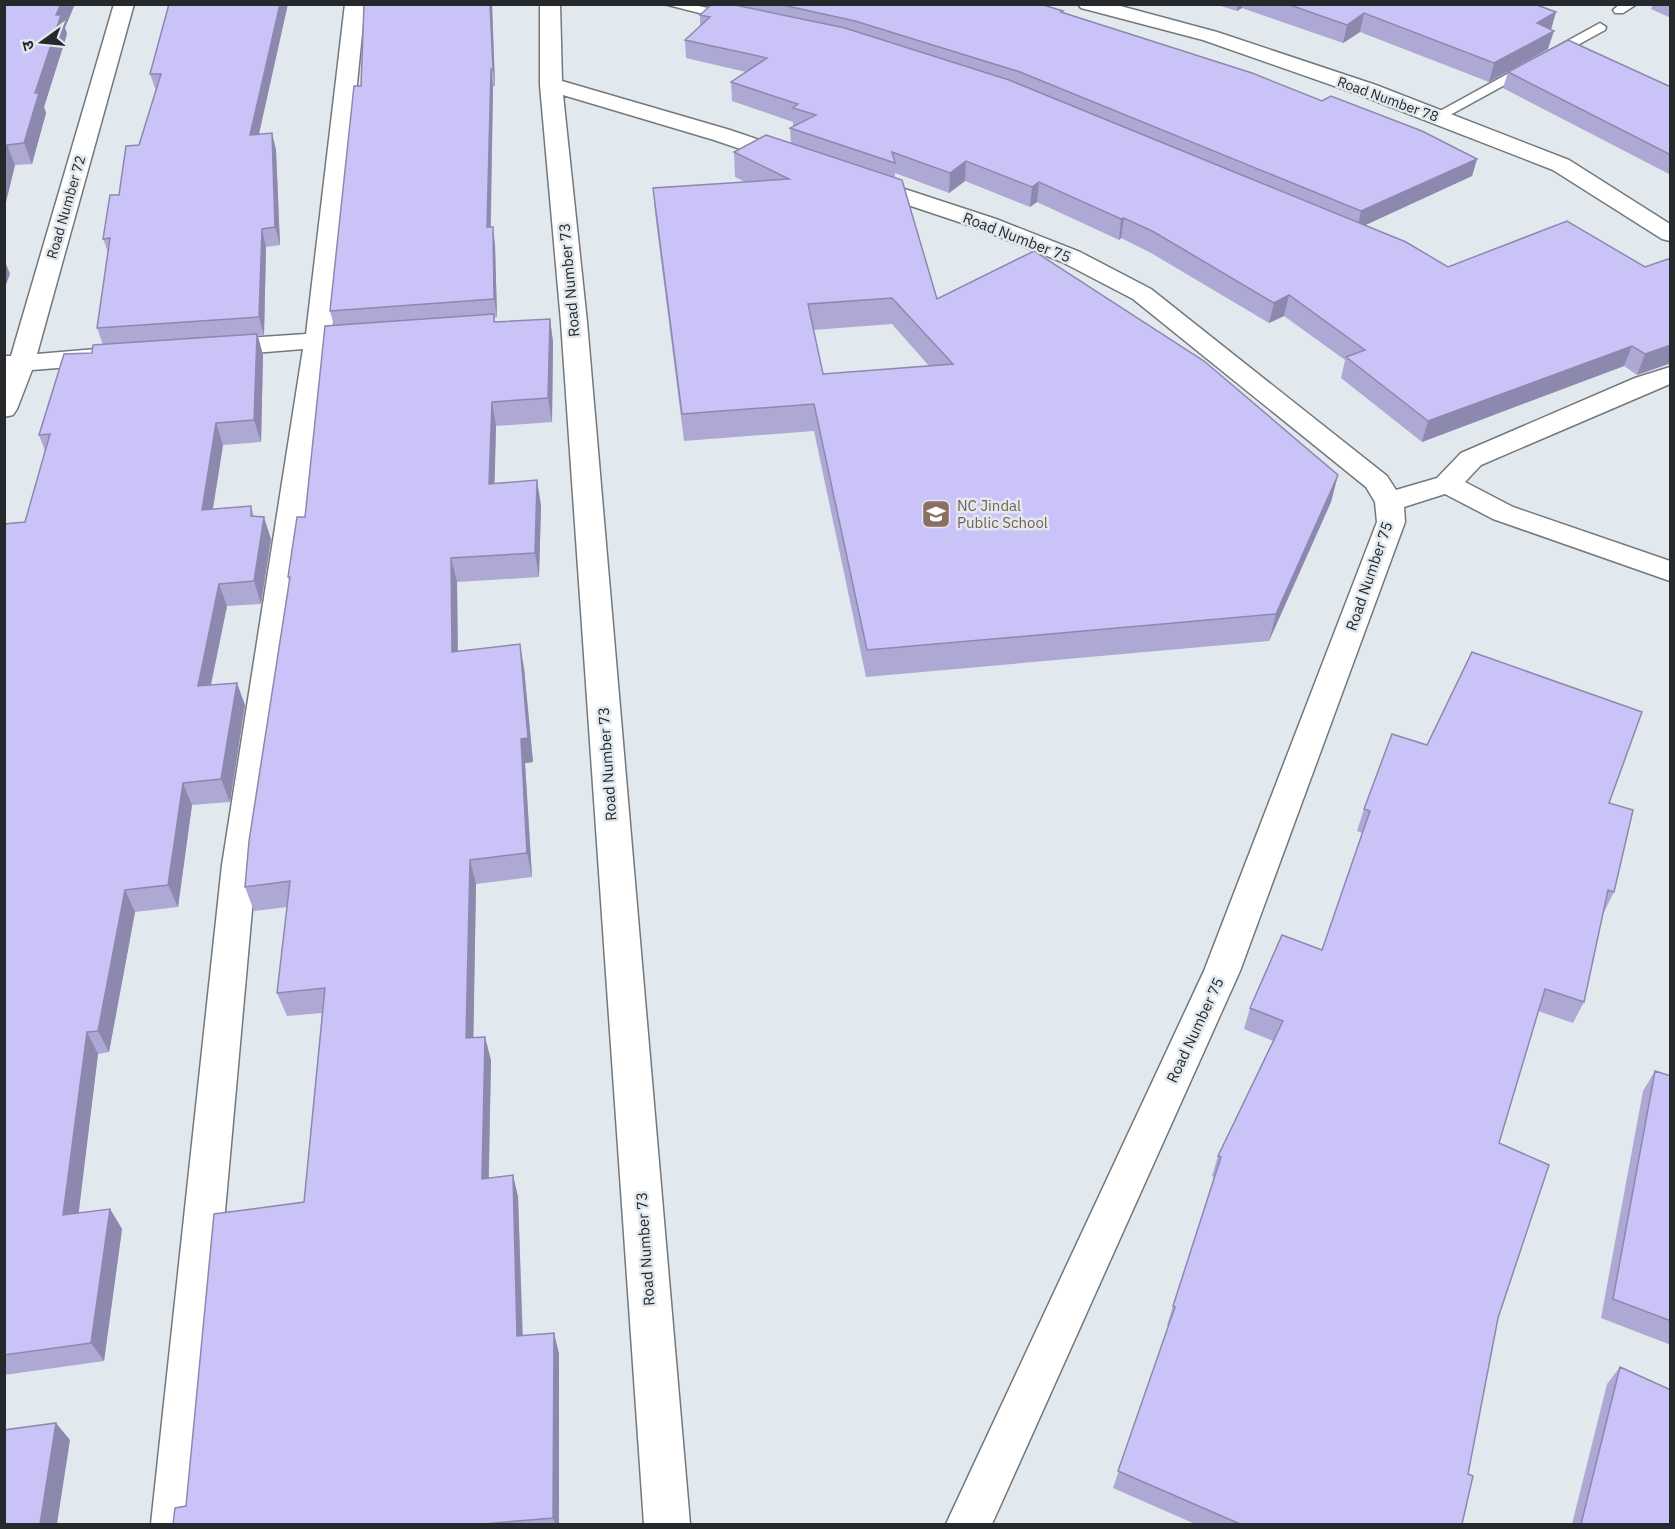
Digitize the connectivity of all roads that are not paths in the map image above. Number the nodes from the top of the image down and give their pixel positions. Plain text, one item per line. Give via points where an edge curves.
1 (124, 4) edge
2 (355, 4) edge
3 (550, 4) edge
4 (670, 4) edge
5 (1088, 4) edge
6 (748, 21) edge
7 (1600, 27) dead end
8 (551, 85) junction
9 (1436, 117) junction
10 (1671, 234) edge
11 (365, 337) edge
12 (318, 341) junction
13 (188, 350) edge
14 (128, 355) edge
15 (13, 363) edge
16 (1671, 375) edge
17 (4, 409) edge
18 (1447, 484) junction
19 (1389, 502) junction
20 (1671, 571) edge
21 (174, 1524) edge
22 (667, 1524) edge
23 (969, 1524) edge

1 - 15 street, Road Number 72
2 - 12 street
3 - 8 street, Road Number 73
4 - 6 lane
5 - 9 street, Road Number 78 via 1209,36
7 - 9 lane
8 - 19 street, Road Number 75 via 722,135 988,224 1071,256 1142,294 1377,482
8 - 22 street, Road Number 73 via 562,323
9 - 10 street, Road Number 78 via 1561,165
11 - 12 street
12 - 13 street
12 - 21 street via 239,865
14 - 15 street
15 - 17 street, Road Number 72
16 - 18 street via 1471,459
18 - 19 street
18 - 20 street via 1503,513
19 - 23 street, Road Number 75 via 1391,522 1222,971

